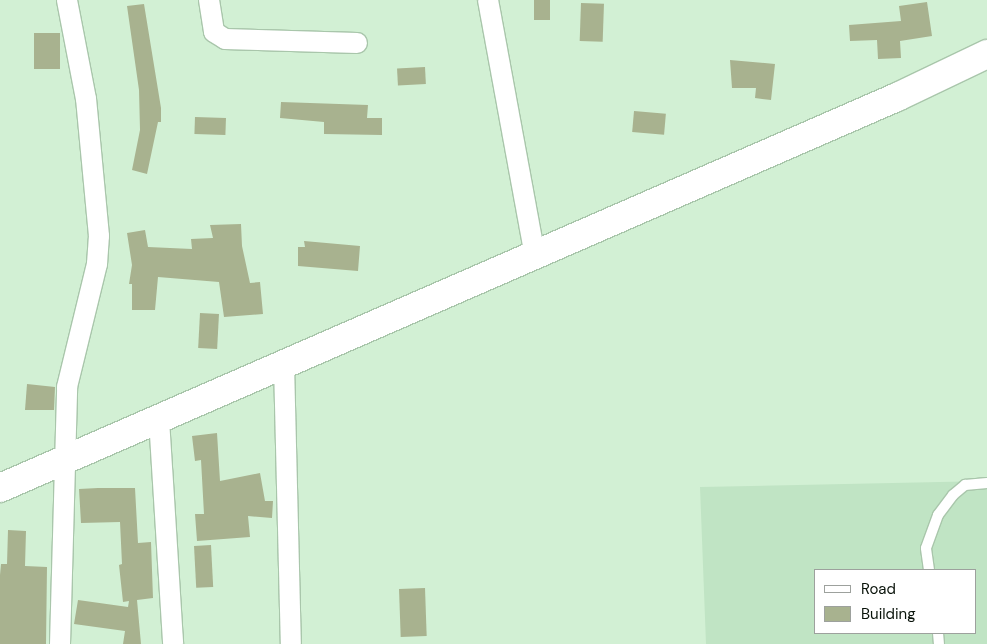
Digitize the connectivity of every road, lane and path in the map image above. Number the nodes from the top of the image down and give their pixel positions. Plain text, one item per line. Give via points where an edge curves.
1 (67, 0) edge
2 (209, 0) edge
3 (488, 0) edge
4 (357, 43) dead end
5 (987, 54) edge
6 (535, 256) junction
7 (284, 364) junction
8 (158, 419) junction
9 (63, 459) junction
10 (987, 484) edge
11 (0, 488) edge
12 (929, 569) edge
13 (60, 644) edge
14 (173, 644) edge
15 (291, 644) edge

1 - 9 street via 86,99 99,236 97,264 67,387
2 - 4 street via 214,32 225,39
3 - 6 street
5 - 6 street via 897,97
6 - 7 street
7 - 8 street
7 - 15 street
8 - 9 street
8 - 14 street
9 - 11 street
9 - 13 street
10 - 12 lane via 965,485 938,515 926,548

